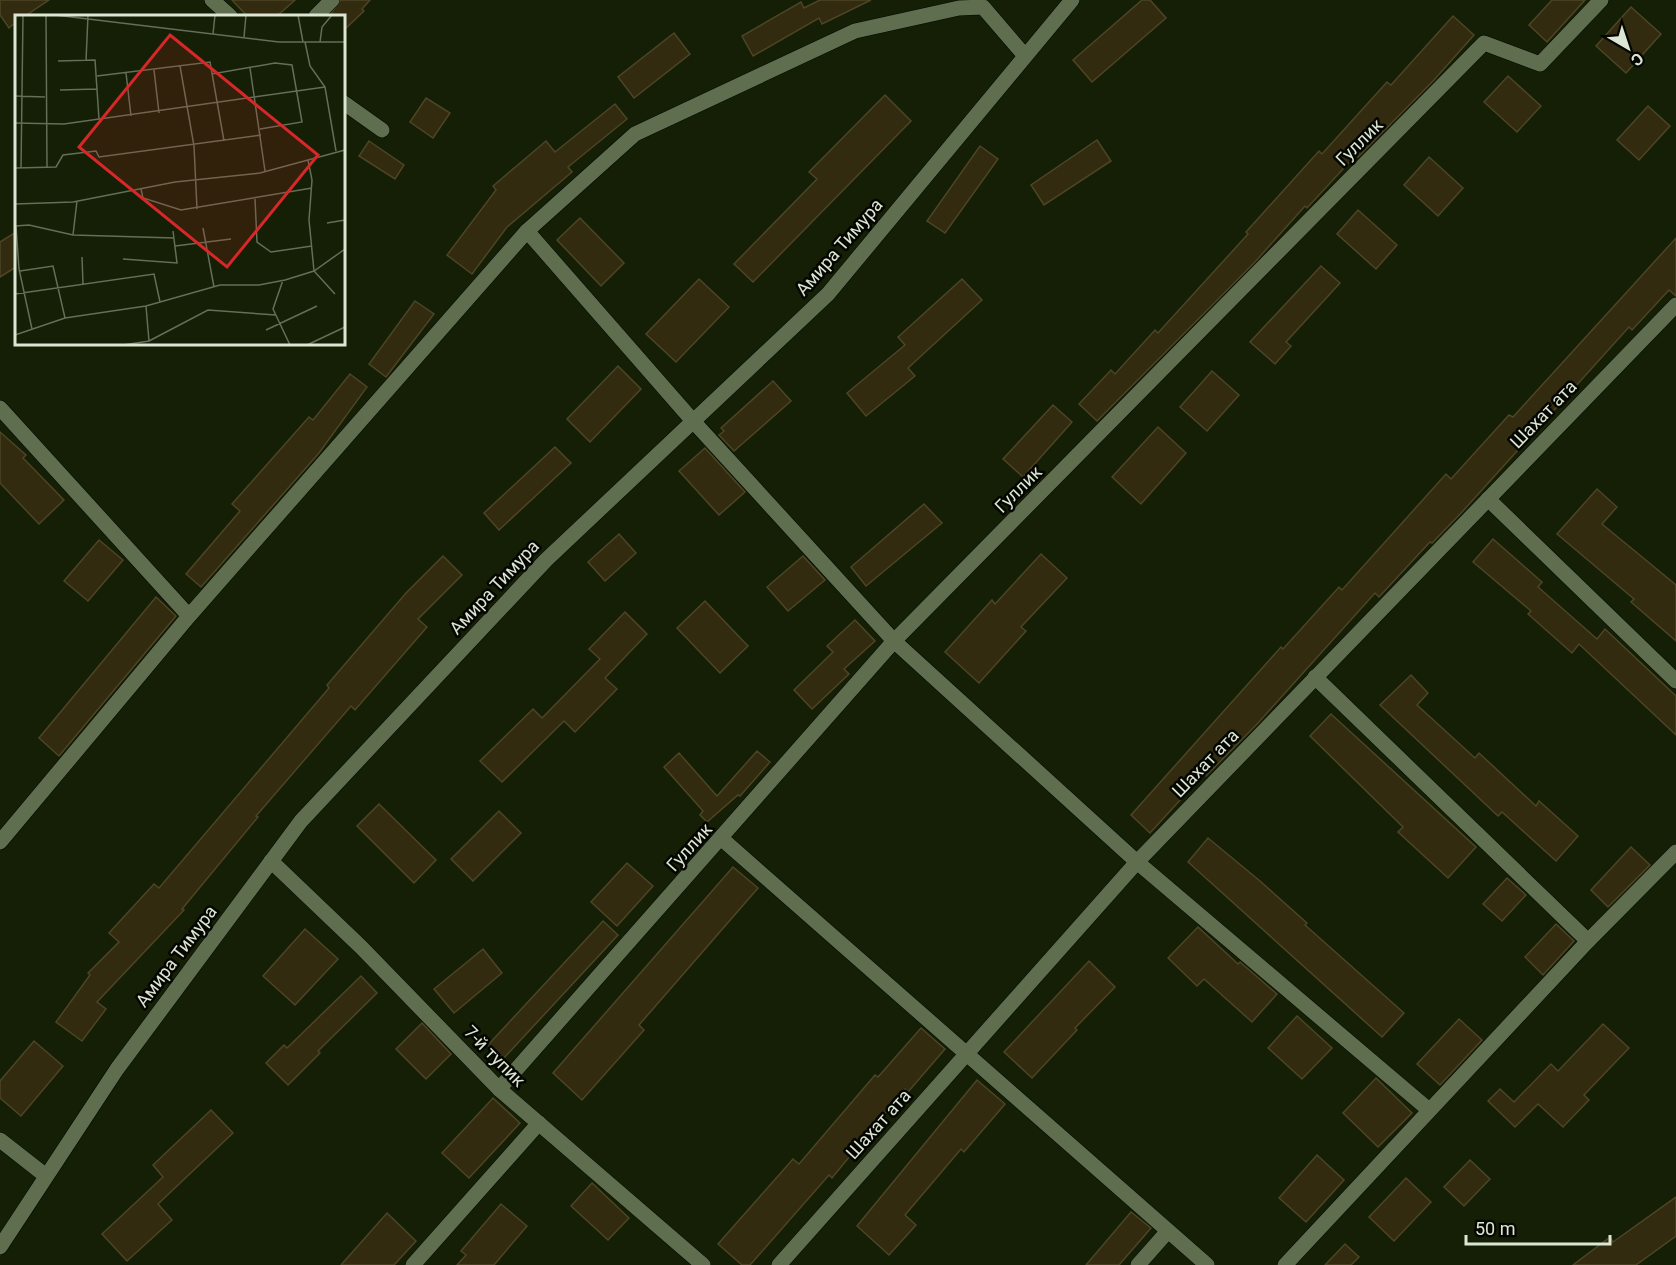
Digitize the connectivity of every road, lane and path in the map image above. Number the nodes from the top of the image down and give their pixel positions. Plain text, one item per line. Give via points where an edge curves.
1 (212, 0) edge
2 (332, 0) edge
3 (1072, 0) edge
4 (1601, 0) edge
5 (229, 15) edge
6 (317, 15) edge
7 (1025, 56) junction
8 (345, 104) edge
9 (382, 130) dead end
10 (527, 231) junction
11 (1676, 305) edge
12 (0, 408) edge
13 (693, 421) junction
14 (1488, 499) junction
15 (189, 616) junction
16 (894, 641) junction
17 (1315, 677) junction
18 (1676, 681) edge
19 (722, 839) junction
20 (0, 842) edge
21 (1676, 852) edge
22 (271, 861) junction
23 (1137, 862) junction
24 (1588, 941) junction
25 (967, 1053) junction
26 (499, 1089) junction
27 (1429, 1110) junction
28 (539, 1123) junction
29 (0, 1140) edge
30 (46, 1176) junction
31 (1168, 1231) junction
32 (0, 1247) edge
33 (414, 1265) edge
34 (703, 1265) edge
35 (779, 1265) edge
36 (1138, 1265) edge
37 (1207, 1265) edge
38 (1285, 1265) edge

1 - 5 street
2 - 6 street
3 - 7 street, Амира Тимура
4 - 16 street, Гуллик via 1540,64 1484,43
7 - 10 street via 983,7 959,8 855,31 634,134
7 - 13 street, Амира Тимура via 828,294
8 - 9 street
10 - 13 street
10 - 15 street
11 - 14 street, Шахат ата
12 - 15 street
13 - 16 street
13 - 22 street, Амира Тимура via 546,560 301,821
14 - 17 street, Шахат ата
14 - 18 street
15 - 20 street
16 - 19 street, Гуллик
16 - 23 street
17 - 23 street, Шахат ата
17 - 24 street
19 - 25 street
19 - 26 street, Гуллик
21 - 24 street
22 - 26 street, 7-й тупик
22 - 30 street, Амира Тимура via 117,1069
23 - 25 street, Шахат ата
23 - 27 street
24 - 27 street
25 - 31 street
25 - 35 street, Шахат ата
26 - 28 street, 7-й тупик
27 - 38 street
28 - 33 street
28 - 34 street, 7-й тупик
29 - 30 street
30 - 32 street, Амира Тимура
31 - 36 street
31 - 37 street

